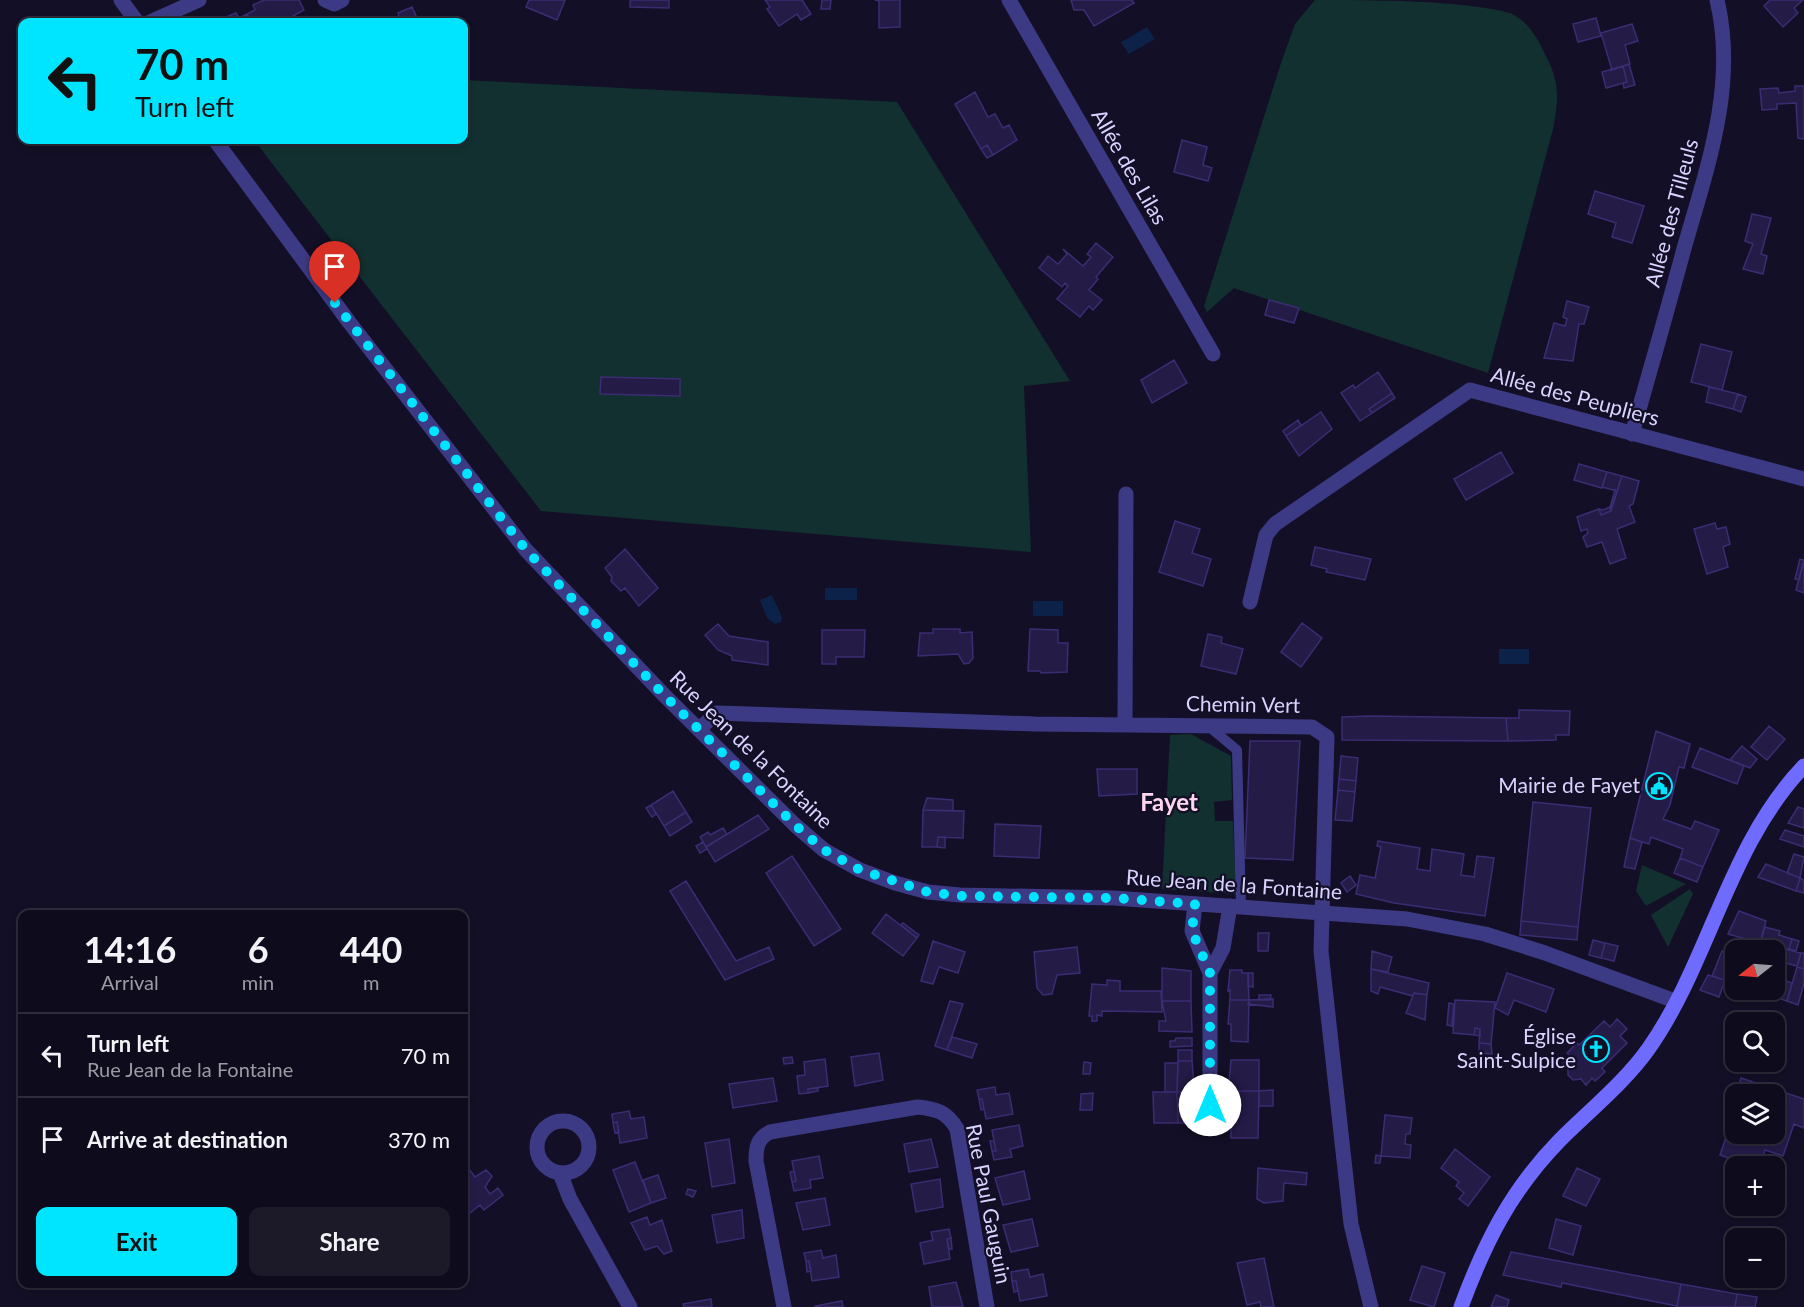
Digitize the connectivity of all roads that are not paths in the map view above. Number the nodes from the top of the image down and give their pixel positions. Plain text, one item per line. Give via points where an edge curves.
1 (121, 0) edge
2 (199, 0) edge
3 (325, 0) edge
4 (342, 0) edge
5 (1008, 0) edge
6 (1718, 0) edge
7 (134, 18) edge
8 (159, 18) edge
9 (218, 144) edge
10 (1213, 354) dead end
11 (1632, 434) junction
12 (1804, 479) edge
13 (1126, 494) dead end
14 (1250, 602) dead end
15 (1125, 724) junction
16 (1207, 725) junction
17 (699, 729) junction
18 (1804, 766) edge
19 (1195, 904) junction
20 (1236, 907) junction
21 (1323, 911) junction
22 (1210, 973) junction
23 (1675, 1001) junction
24 (1210, 1127) dead end
25 (560, 1173) dead end
26 (630, 1307) edge
27 (784, 1307) edge
28 (987, 1307) edge
29 (1371, 1307) edge
30 (1461, 1307) edge

1 - 7 street
2 - 8 street
3 - 4 street via 334,4
5 - 10 street, Allée des Lilas
6 - 11 street, Allée des Tilleuls via 1725,56 1724,91 1713,146
9 - 17 street, Rue Jean de la Fontaine via 526,550
11 - 12 street, Allée des Peupliers
11 - 14 street, Allée des Peupliers via 1470,390 1275,524 1266,535
13 - 15 street
15 - 16 street, Chemin Vert
15 - 17 street, Chemin Vert via 717,713
16 - 20 lane via 1237,750
16 - 21 street, Chemin Vert via 1312,727 1327,737
17 - 19 street, Rue Jean de la Fontaine via 824,850 895,883 960,896 1114,898
18 - 23 main road via 1760,826 1735,870
19 - 20 street, Rue Jean de la Fontaine
19 - 22 street via 1192,931
20 - 21 street, Rue Jean de la Fontaine
20 - 22 street
21 - 23 street, Rue Jean de la Fontaine via 1407,919 1485,934
21 - 29 street via 1321,951 1350,1224
22 - 24 street
23 - 30 main road via 1649,1049 1559,1141 1511,1199
25 - 26 street via 570,1199
27 - 28 street, Rue Paul Gauguin via 756,1161 761,1137 770,1132 918,1107 937,1109 950,1117 957,1129

